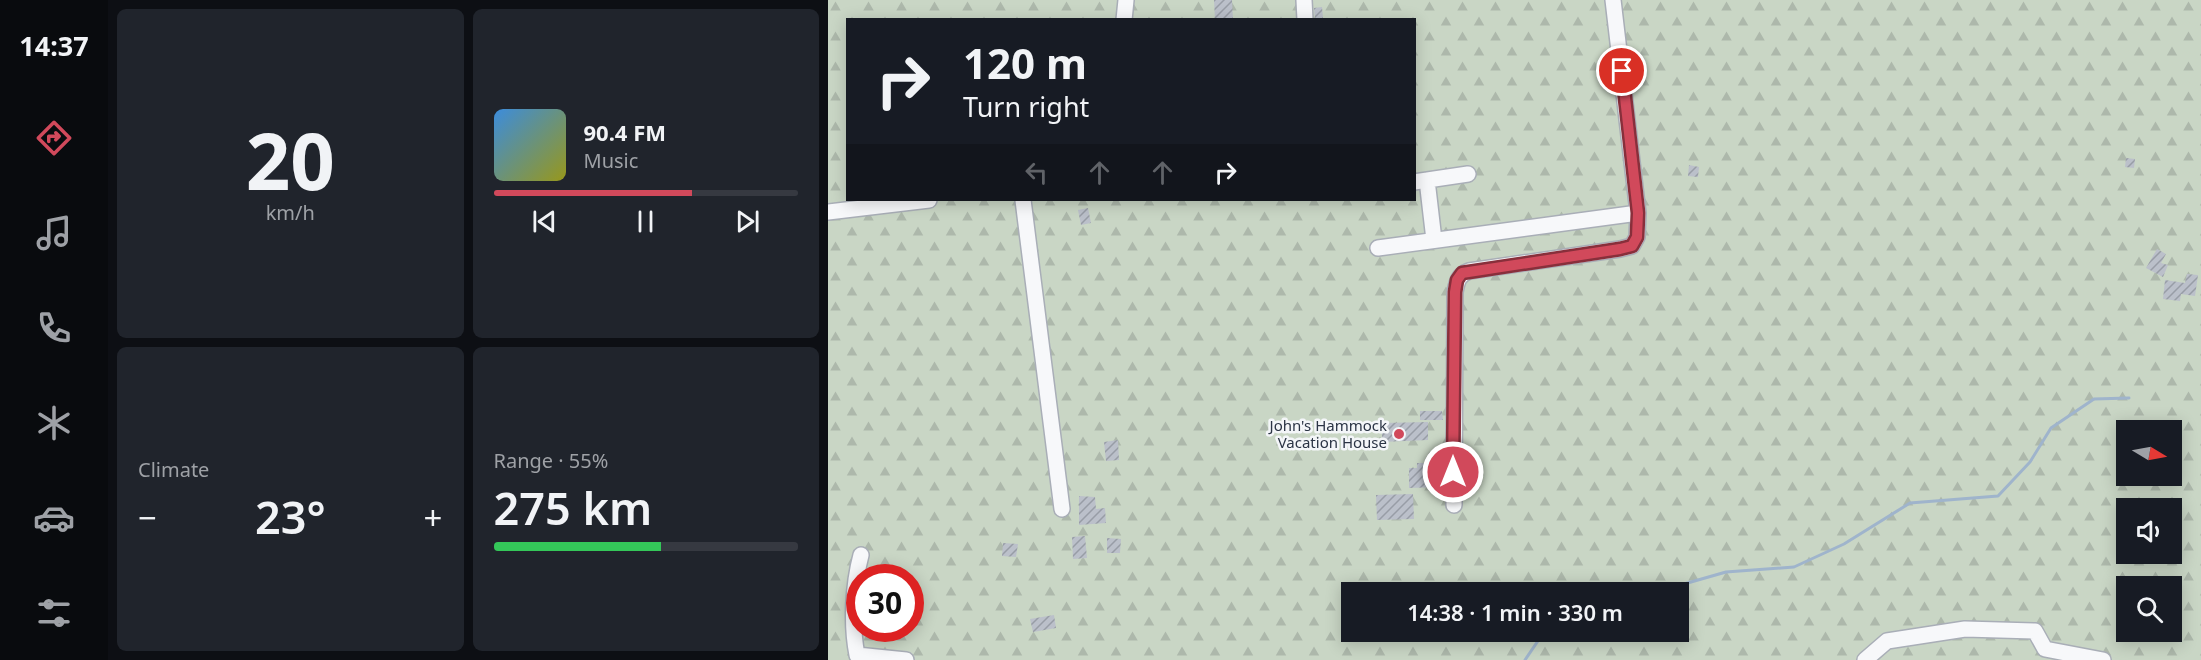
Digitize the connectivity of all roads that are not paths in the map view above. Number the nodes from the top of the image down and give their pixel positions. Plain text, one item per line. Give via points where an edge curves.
1 (1126, 0) edge
2 (1304, 0) edge
3 (1613, 0) edge
4 (1124, 18) edge
5 (1305, 18) edge
6 (1468, 174) dead end
7 (1420, 181) edge
8 (921, 201) edge
9 (1023, 201) edge
10 (828, 212) edge
11 (1638, 213) junction
12 (1434, 240) junction
13 (1378, 248) dead end
14 (1454, 505) dead end
15 (1062, 509) dead end
16 (861, 555) dead end
17 (906, 660) edge
18 (1865, 660) edge
19 (2103, 660) edge

1 - 4 street
2 - 5 street
3 - 11 street
6 - 7 street
7 - 12 street
8 - 10 street
9 - 15 street
11 - 12 street
11 - 14 street via 1637,237 1632,246 1469,271 1457,280
12 - 13 street
16 - 17 street via 854,594 857,655
18 - 19 street via 1887,641 1965,629 2036,631 2045,649

